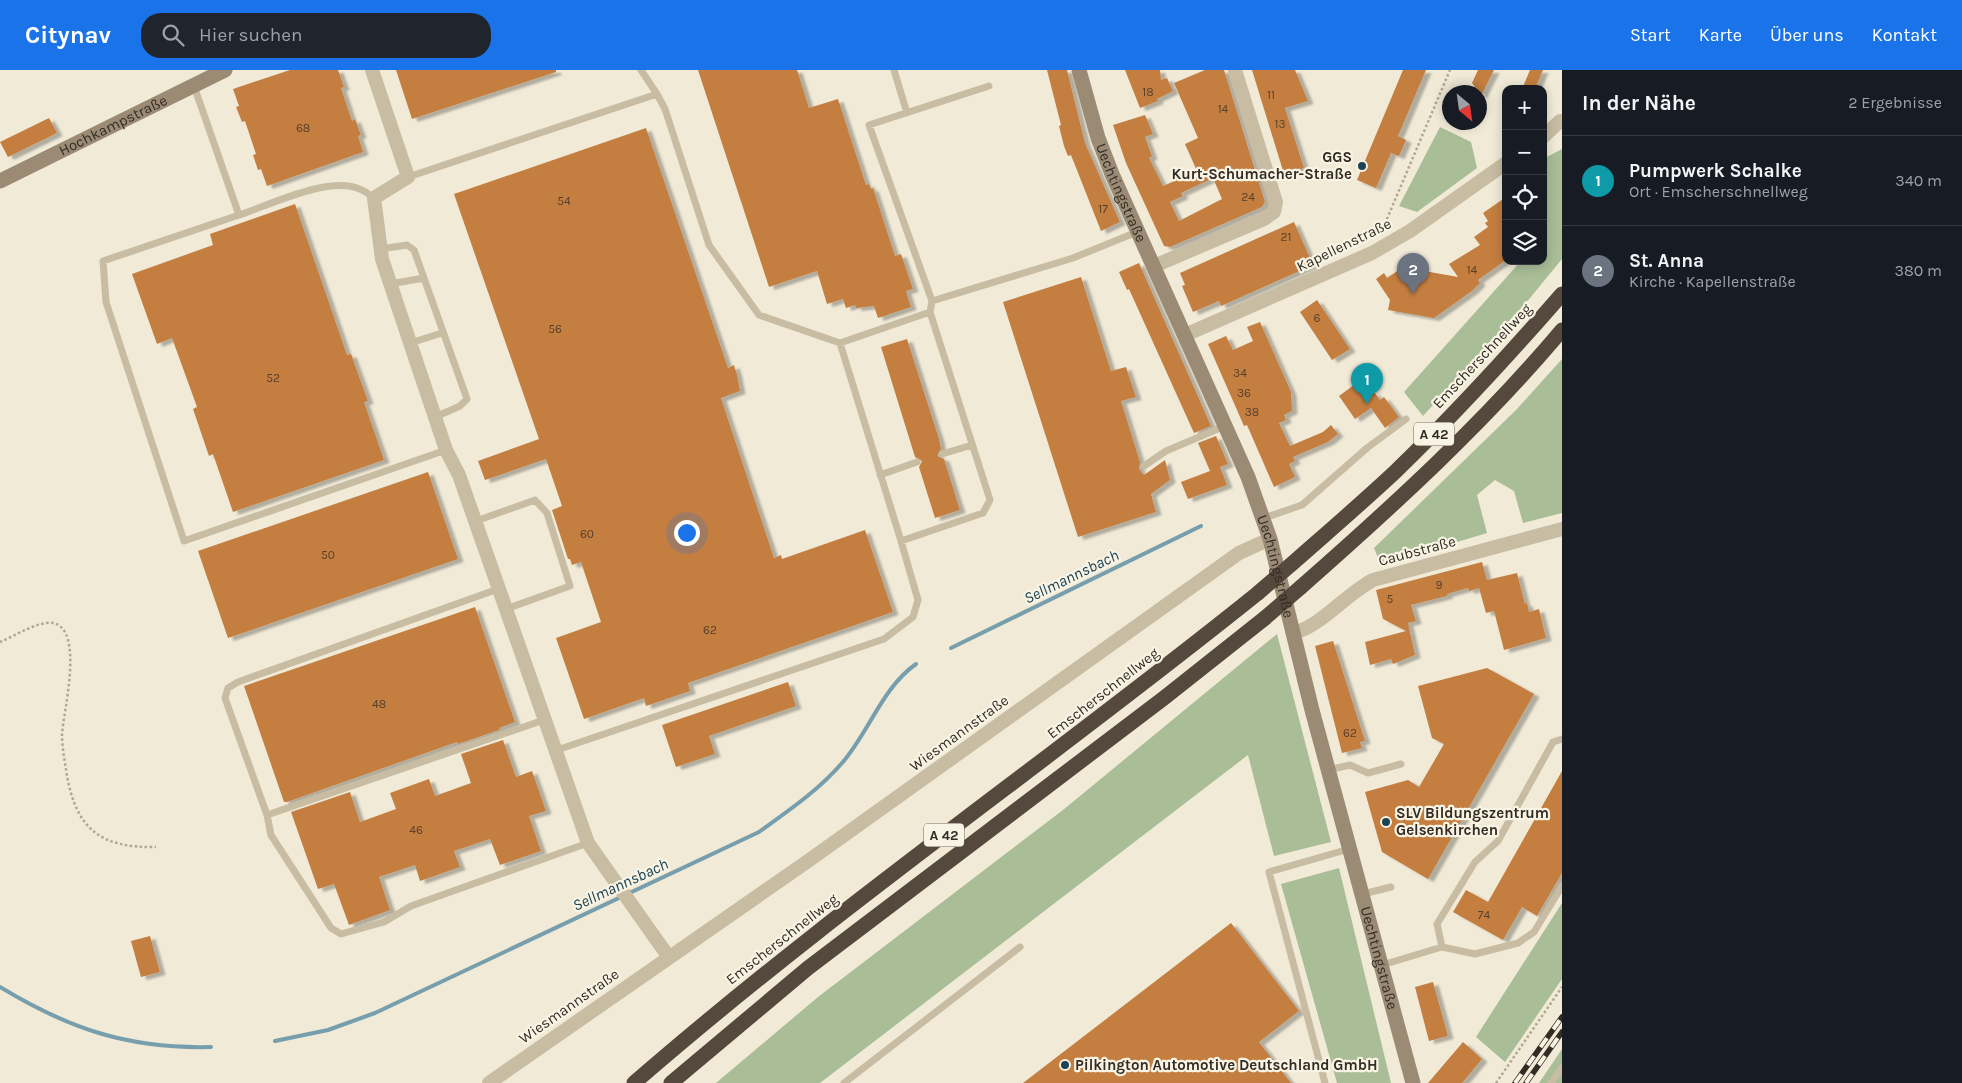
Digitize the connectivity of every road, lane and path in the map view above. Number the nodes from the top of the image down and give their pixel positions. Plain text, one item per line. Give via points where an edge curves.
1 (226, 70) edge
2 (372, 70) edge
3 (642, 70) edge
4 (894, 70) edge
5 (1079, 70) edge
6 (1235, 70) edge
7 (1450, 70) edge
8 (194, 86) junction
9 (989, 86) dead end
10 (657, 94) junction
11 (907, 113) junction
12 (1560, 121) dead end
13 (1547, 133) edge
14 (1502, 166) edge
15 (408, 177) junction
16 (0, 181) edge
17 (374, 198) junction
18 (239, 215) junction
19 (1138, 231) junction
20 (1384, 246) junction
21 (380, 249) junction
22 (1154, 266) junction
23 (424, 278) junction
24 (390, 284) junction
25 (1562, 294) edge
26 (932, 301) junction
27 (930, 312) junction
28 (1562, 330) edge
29 (442, 333) junction
30 (1185, 334) junction
31 (410, 343) junction
32 (840, 343) junction
33 (435, 417) junction
34 (1406, 419) dead end
35 (1225, 426) junction
36 (972, 445) junction
37 (446, 450) junction
38 (942, 454) dead end
39 (917, 462) dead end
40 (1144, 466) dead end
41 (880, 475) junction
42 (1264, 518) junction
43 (476, 521) junction
44 (1562, 529) edge
45 (1270, 539) junction
46 (901, 541) junction
47 (498, 589) junction
48 (506, 609) junction
49 (1294, 633) junction
50 (0, 642) edge
51 (544, 720) junction
52 (1562, 739) edge
53 (557, 750) junction
54 (1401, 764) dead end
55 (1328, 770) junction
56 (267, 816) junction
57 (588, 843) junction
58 (156, 847) dead end
59 (1351, 848) junction
60 (1562, 886) edge
61 (1390, 887) dead end
62 (1363, 894) junction
63 (1020, 947) dead end
64 (1442, 947) junction
65 (668, 956) junction
66 (1382, 965) junction
67 (1562, 987) edge
68 (1562, 1067) edge
69 (489, 1083) edge
70 (634, 1083) edge
71 (670, 1083) edge
72 (844, 1083) edge
73 (1325, 1083) edge
74 (1413, 1083) edge
75 (1496, 1083) edge
76 (1551, 1083) edge

1 - 8 street, Hochkampstraße
2 - 15 street
3 - 10 lane
4 - 11 lane
5 - 19 street, Uechtingstraße via 1098,138
6 - 22 street via 1276,202 1274,212
7 - 20 path via 1379,236
8 - 16 street, Hochkampstraße
8 - 18 lane
9 - 11 lane
10 - 15 lane
10 - 32 lane via 665,109 709,245 759,316
11 - 26 lane via 869,125
12 - 13 street
14 - 20 street, Kapellenstraße
15 - 17 street
17 - 18 lane via 358,188 342,185 323,187
17 - 21 street
18 - 37 lane via 103,261 106,302 184,541
19 - 22 street, Uechtingstraße
19 - 26 lane via 1073,258
20 - 30 street, Kapellenstraße
21 - 23 lane via 407,245 414,250
21 - 24 street
22 - 30 street, Uechtingstraße
23 - 24 lane
23 - 29 lane
24 - 31 street
25 - 70 highway, Emscherschnellweg / A 42, bridge via 1442,426 1258,593 794,950
26 - 27 lane
27 - 32 lane
27 - 36 lane
28 - 71 highway, A 42, bridge via 1411,489 1265,618 808,968
29 - 31 lane
29 - 33 lane via 467,399 460,406
30 - 35 street, Uechtingstraße
31 - 33 street
32 - 41 lane
33 - 37 street
34 - 42 lane via 1367,448 1302,505
35 - 40 lane via 1166,452
35 - 42 street, Uechtingstraße
36 - 38 lane
36 - 46 lane via 990,500 983,512
37 - 43 street
39 - 41 lane
41 - 46 lane
42 - 45 street, Uechtingstraße
43 - 47 street
43 - 48 lane via 535,500 547,513 570,586
44 - 49 street, Caubstraße via 1373,580 1355,589 1308,629
45 - 49 street, Uechtingstraße
45 - 65 street, Wiesmannstraße via 1238,553 808,861
46 - 53 lane via 918,600 913,617 884,639
47 - 48 street
47 - 56 lane via 228,688 225,698
48 - 51 street
49 - 55 street, Uechtingstraße
50 - 58 path via 44,623 55,623 64,631 70,650 70,682 62,734 71,795 82,821 102,838 135,848
51 - 53 street
51 - 56 lane
52 - 64 lane via 1554,742 1498,841 1475,862 1437,924
53 - 57 street
54 - 55 lane via 1368,773 1350,765
55 - 59 street, Uechtingstraße
56 - 57 lane via 270,835 332,928 341,934 384,922 411,906
57 - 65 street
59 - 62 street, Uechtingstraße
59 - 73 lane via 1269,872
60 - 64 lane via 1527,939 1475,954
61 - 62 lane
62 - 66 street, Uechtingstraße
63 - 72 lane
64 - 66 lane
65 - 69 street, Wiesmannstraße
66 - 74 street, Uechtingstraße
67 - 75 path
68 - 76 lane

